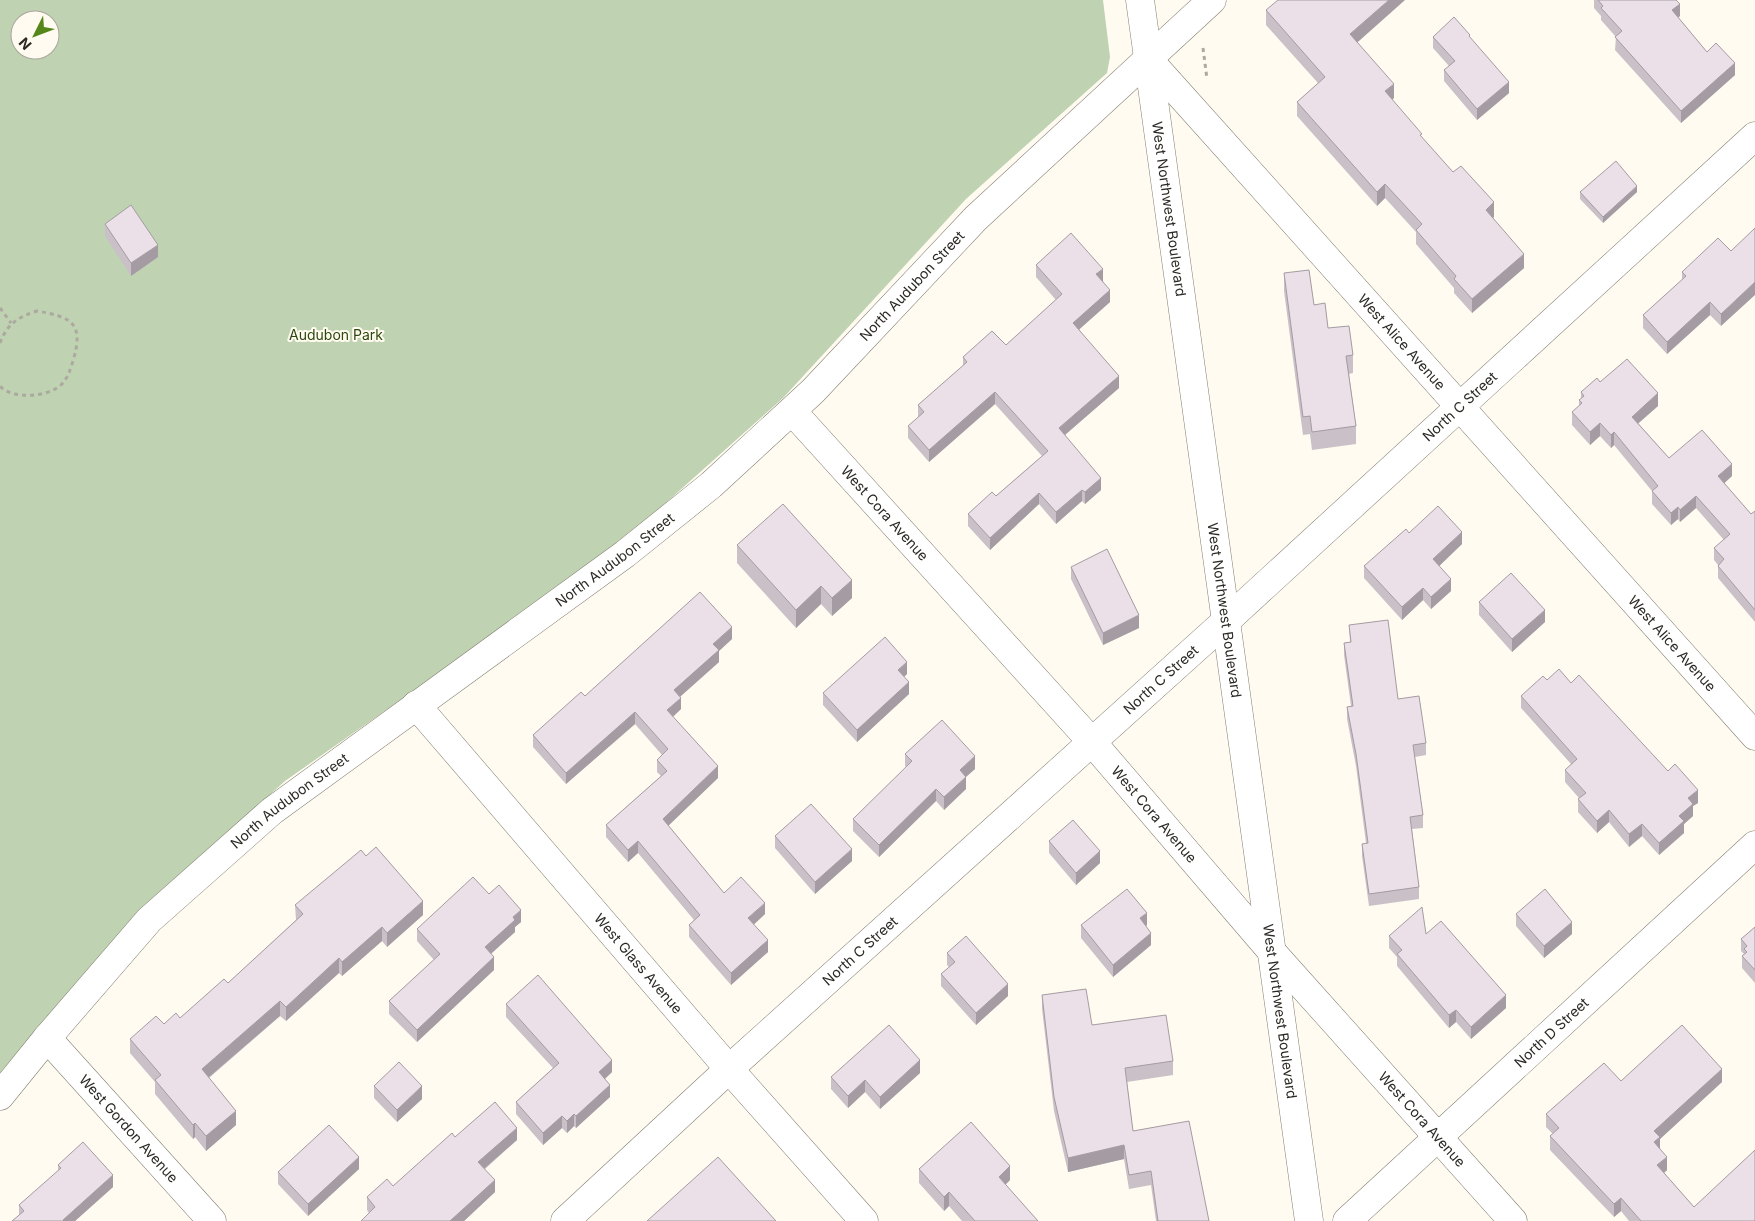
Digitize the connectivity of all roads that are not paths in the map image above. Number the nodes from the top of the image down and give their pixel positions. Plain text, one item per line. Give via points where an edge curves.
1 (1140, 0) edge
2 (1212, 0) edge
3 (1148, 59) junction
4 (1755, 136) edge
5 (1460, 406) junction
6 (792, 411) junction
7 (1226, 621) junction
8 (416, 705) junction
9 (1755, 736) edge
10 (1092, 742) junction
11 (1755, 845) edge
12 (1273, 953) junction
13 (46, 1038) junction
14 (729, 1069) junction
15 (0, 1096) edge
16 (1439, 1138) junction
17 (212, 1221) edge
18 (565, 1221) edge
19 (864, 1221) edge
20 (1309, 1221) edge
21 (1347, 1221) edge
22 (1513, 1221) edge

1 - 3 street, West Northwest Boulevard
2 - 3 street, North Audubon Street
3 - 5 street, West Alice Avenue
3 - 6 street, North Audubon Street via 976,218
3 - 7 street, West Northwest Boulevard
4 - 5 street, North C Street
5 - 7 street, North C Street
5 - 9 street, West Alice Avenue
6 - 8 street, North Audubon Street via 711,485 625,554
6 - 10 street, West Cora Avenue
7 - 10 street, North C Street
7 - 12 street, West Northwest Boulevard
8 - 13 street, North Audubon Street via 272,811 149,920
8 - 14 street, West Glass Avenue
10 - 12 street, West Cora Avenue
10 - 14 street, North C Street
11 - 16 street, North D Street
12 - 16 street, West Cora Avenue
12 - 20 street, West Northwest Boulevard
13 - 15 street, North Audubon Street
13 - 17 street, West Gordon Avenue
14 - 18 street, North C Street
14 - 19 street, West Glass Avenue
16 - 21 street, North D Street
16 - 22 street, West Cora Avenue

